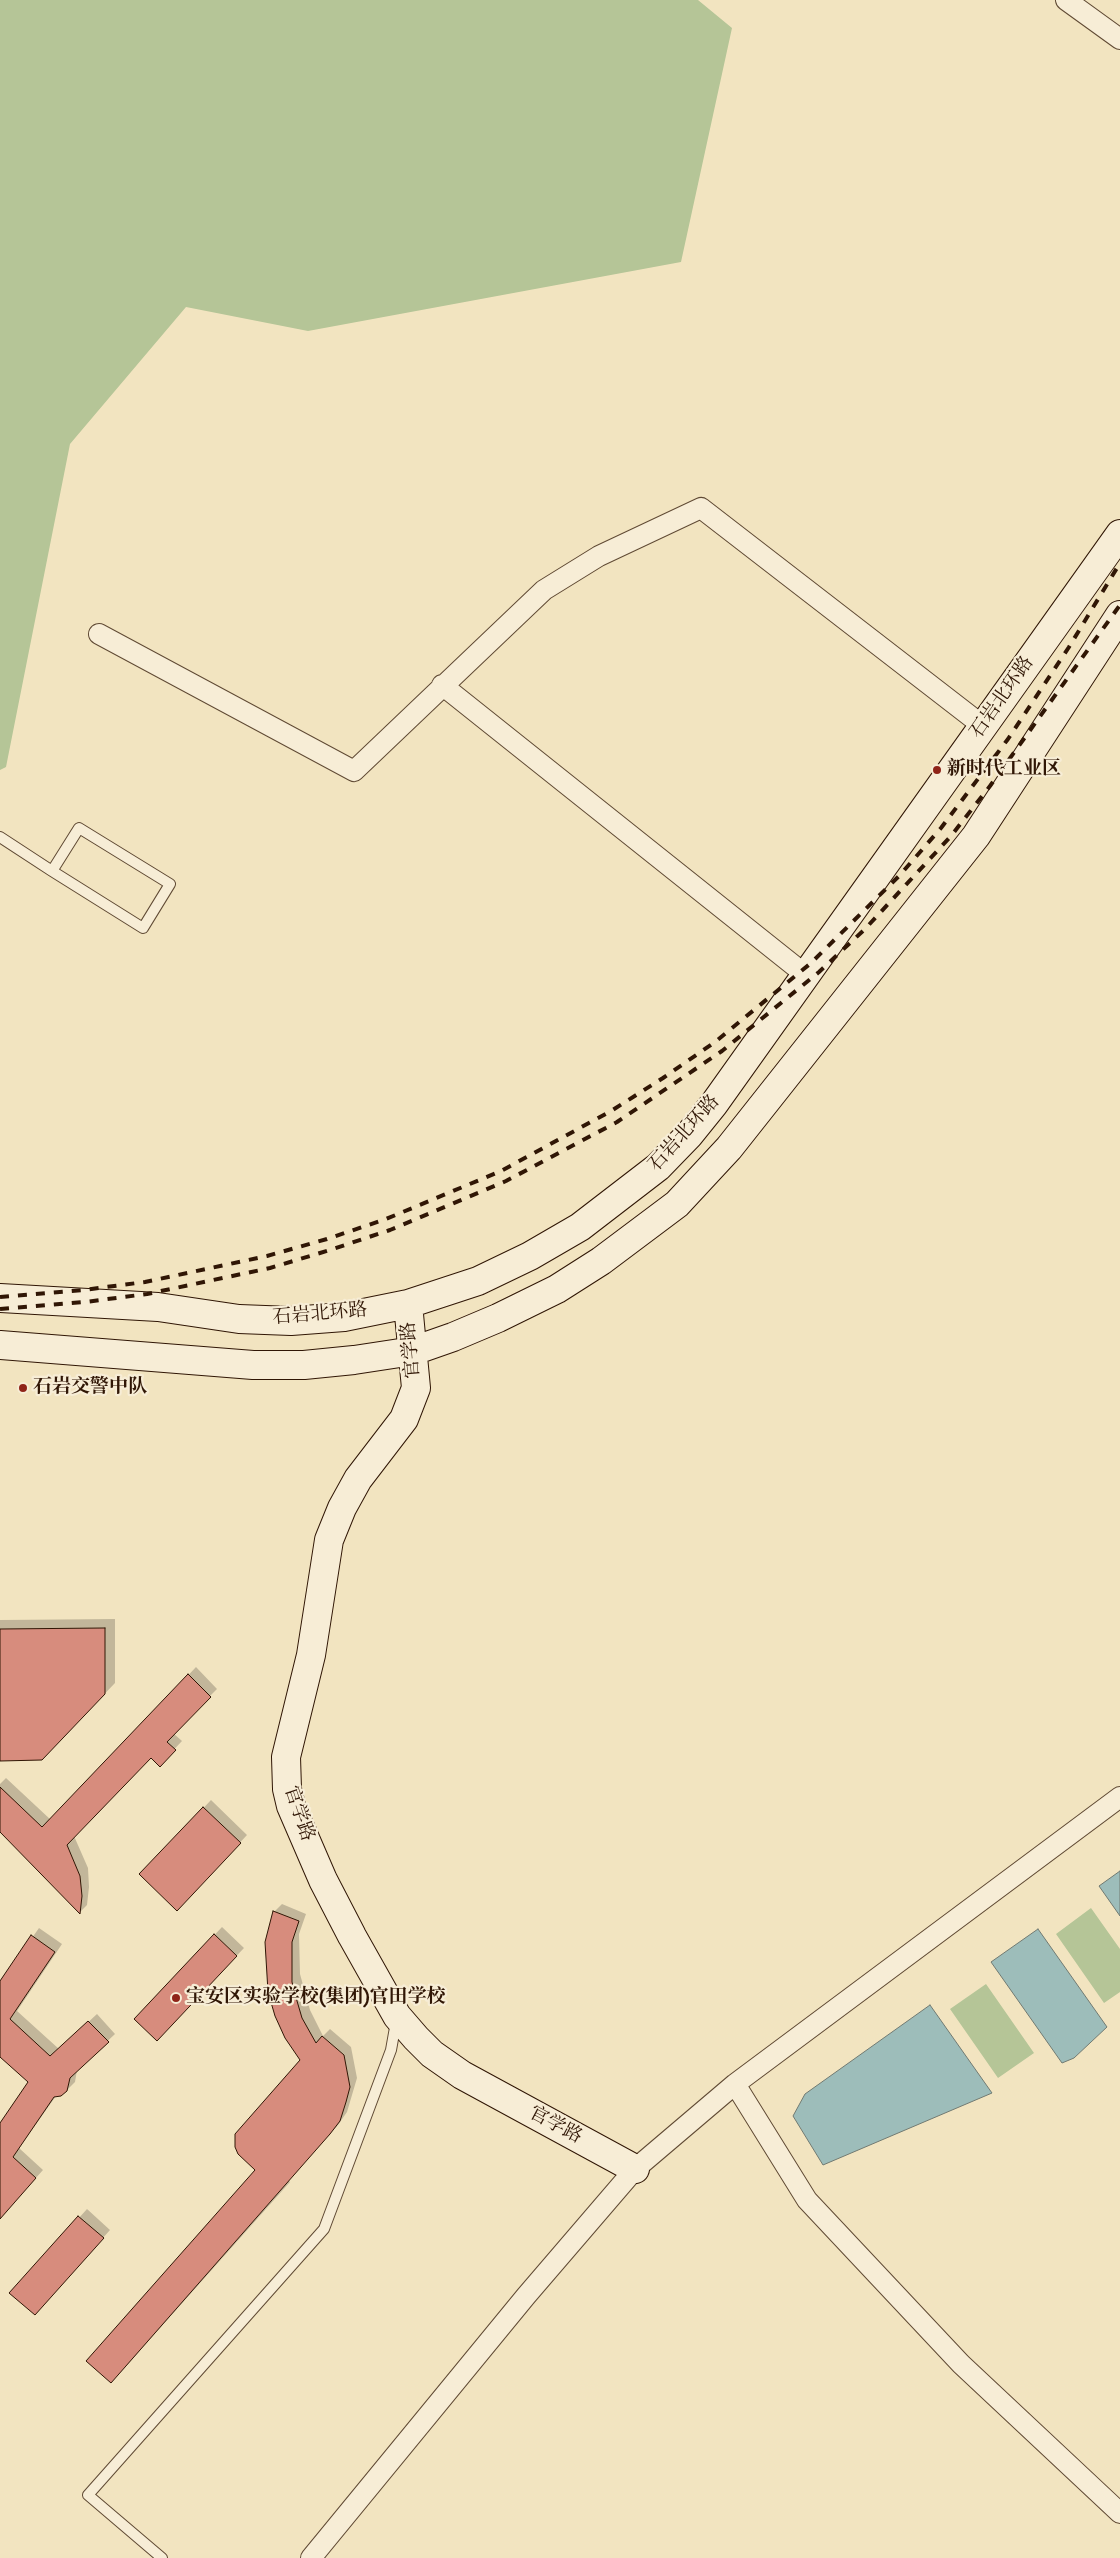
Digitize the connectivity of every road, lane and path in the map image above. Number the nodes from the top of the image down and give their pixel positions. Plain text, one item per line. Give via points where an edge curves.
1 (1066, 0) edge
2 (1120, 39) edge
3 (1120, 534) edge
4 (1120, 615) edge
5 (99, 634) dead end
6 (442, 685) junction
7 (983, 726) junction
8 (0, 837) edge
9 (52, 871) junction
10 (807, 976) junction
11 (0, 1298) edge
12 (408, 1304) junction
13 (0, 1345) edge
14 (413, 1351) junction
15 (1120, 1796) edge
16 (397, 2016) junction
17 (735, 2084) junction
18 (635, 2169) junction
19 (1120, 2513) edge
20 (162, 2558) edge
21 (311, 2558) edge

1 - 2 street
3 - 7 main road, 石岩北环路
4 - 14 main road via 976,836 728,1148 677,1204 601,1261 557,1289 498,1318
5 - 6 street via 354,771
6 - 7 street via 544,590 599,556 701,508
6 - 10 street
7 - 10 main road, 石岩北环路
8 - 9 lane
9 - 9 lane via 79,828 170,884 143,928
10 - 12 main road, 石岩北环路 via 689,1135 658,1167 580,1227 530,1256 478,1281
11 - 12 main road, 石岩北环路 via 158,1307 238,1320 291,1321 344,1317
12 - 14 main road, 官学路
13 - 14 main road via 253,1365 304,1364
14 - 16 main road, 官学路 via 416,1388 404,1419 358,1479 329,1540 310,1655 285,1772 291,1806 323,1880
15 - 17 street
16 - 18 main road, 官学路 via 432,2054 462,2075
16 - 20 lane via 391,2050 324,2229 88,2494
17 - 18 street
17 - 19 street via 807,2200 961,2364
18 - 21 street

